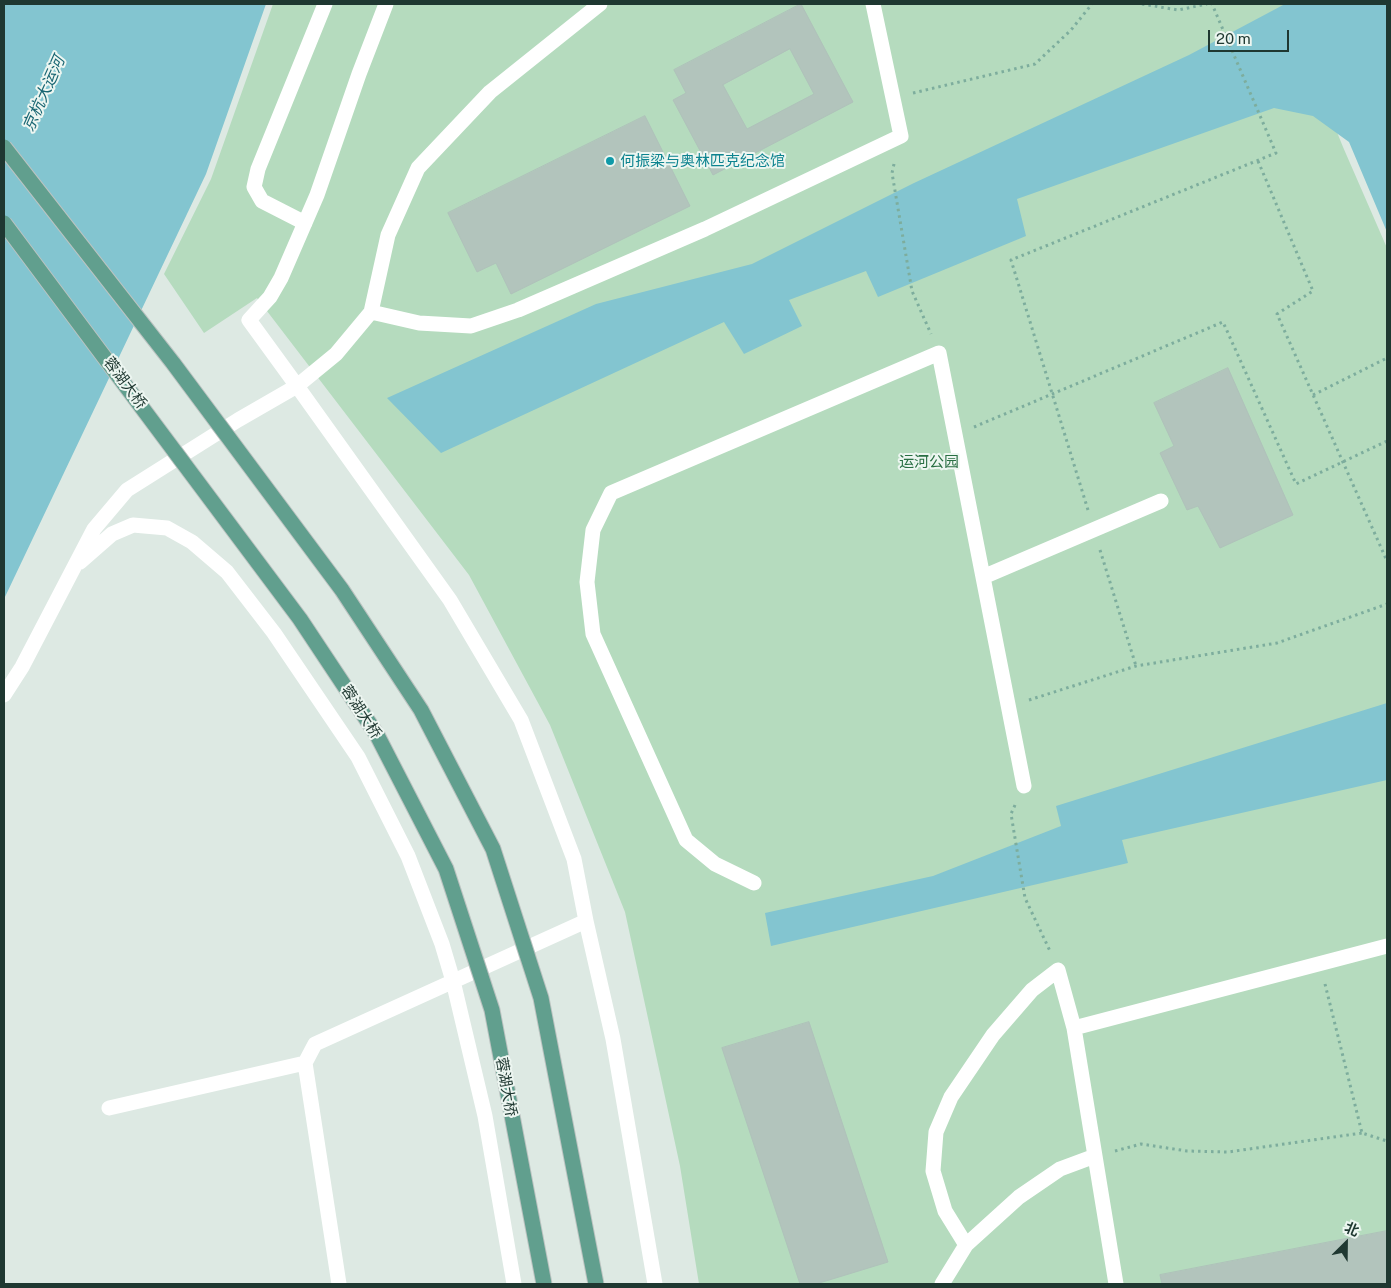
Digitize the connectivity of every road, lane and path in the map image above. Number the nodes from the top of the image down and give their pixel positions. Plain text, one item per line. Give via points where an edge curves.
1 (325, 4) edge
2 (386, 4) edge
3 (600, 4) edge
4 (873, 4) edge
5 (1092, 4) edge
6 (1142, 4) edge
7 (1208, 4) edge
8 (1212, 4) edge
9 (893, 98) junction
10 (4, 147) edge
11 (1258, 161) junction
12 (892, 173) dead end
13 (4, 222) edge
14 (304, 223) junction
15 (371, 312) junction
16 (939, 353) junction
17 (1387, 358) edge
18 (297, 386) junction
19 (1052, 393) junction
20 (1313, 395) junction
21 (956, 435) junction
22 (1387, 441) edge
23 (1343, 463) junction
24 (1161, 501) dead end
25 (1094, 530) junction
26 (1387, 562) edge
27 (74, 568) junction
28 (983, 577) junction
29 (1387, 604) edge
30 (1136, 666) junction
31 (4, 694) edge
32 (1008, 706) junction
33 (1024, 786) dead end
34 (1011, 814) dead end
35 (754, 883) dead end
36 (586, 921) junction
37 (1387, 946) edge
38 (1320, 964) junction
39 (1058, 970) junction
40 (453, 981) junction
41 (1074, 1028) junction
42 (305, 1063) junction
43 (109, 1108) dead end
44 (1362, 1132) junction
45 (1387, 1141) edge
46 (1095, 1156) junction
47 (966, 1245) junction
48 (339, 1284) edge
49 (514, 1284) edge
50 (544, 1284) edge
51 (596, 1284) edge
52 (655, 1284) edge
53 (942, 1284) edge
54 (1116, 1284) edge

1 - 14 street via 258,169 254,187 262,202
2 - 14 street
3 - 15 street via 490,92 418,168 388,235
4 - 9 street
5 - 9 path via 1072,30 1035,64
6 - 7 path via 1178,10
8 - 11 path via 1276,154
9 - 15 street via 901,136 705,229 518,310 471,326 419,323
10 - 51 main road, bridge via 173,363 342,590 425,718 493,849 541,998
11 - 19 path via 1011,260
11 - 20 path via 1313,291 1277,314
12 - 16 path via 912,291
13 - 50 main road, 蓉湖大桥, bridge via 300,619 377,735 442,860 492,1010
14 - 18 street via 281,278 270,297 249,320
15 - 18 street via 336,354
16 - 21 street
16 - 35 street via 611,493 593,530 588,582 593,634 686,840 715,864
17 - 20 path
18 - 27 street via 128,490 94,529
18 - 36 street via 450,600 521,720 574,859
19 - 21 path
19 - 23 path via 1223,322 1296,484
19 - 25 path
20 - 23 path
21 - 28 street
22 - 23 path
23 - 26 path
24 - 25 street
25 - 28 street
25 - 30 path
27 - 31 street via 22,667
27 - 40 street via 112,534 133,525 167,528 192,542 228,572 274,633 358,757 408,856
28 - 32 street
29 - 30 path via 1277,643
30 - 32 path
32 - 33 street
34 - 39 path via 1025,898
36 - 40 street
36 - 52 street via 613,1039
37 - 38 street
38 - 41 street
38 - 44 path
39 - 41 street
39 - 47 street via 1032,990 993,1035 951,1096 936,1132 933,1171 945,1211
40 - 42 street via 315,1044
40 - 49 street via 485,1116
41 - 46 street
42 - 43 street
42 - 48 street
44 - 45 path
44 - 46 path via 1228,1152 1187,1151 1141,1144
46 - 47 street via 1060,1169 1019,1197
46 - 54 street
47 - 53 street

